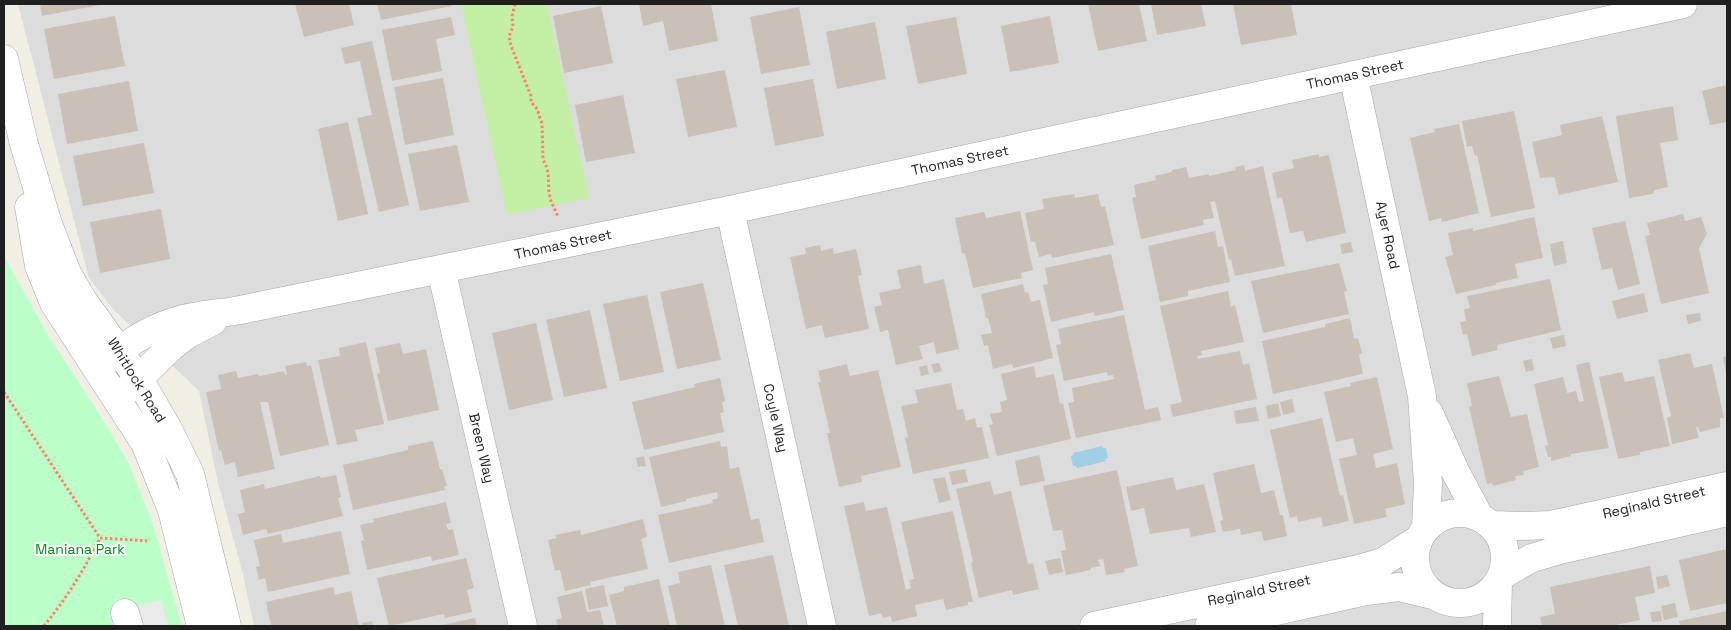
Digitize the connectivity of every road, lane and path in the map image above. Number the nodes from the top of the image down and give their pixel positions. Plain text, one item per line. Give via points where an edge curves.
1 (515, 4) edge
2 (1683, 4) edge
3 (4, 59) edge
4 (1353, 75) junction
5 (24, 144) junction
6 (730, 210) junction
7 (565, 244) junction
8 (441, 269) junction
9 (235, 311) junction
10 (119, 349) junction
11 (97, 369) junction
12 (139, 379) junction
13 (4, 392) edge
14 (1422, 396) junction
15 (118, 399) junction
16 (1727, 486) edge
17 (1727, 512) edge
18 (1485, 521) junction
19 (1422, 533) junction
20 (100, 538) junction
21 (157, 540) dead end
22 (1500, 578) junction
23 (1450, 608) edge
24 (44, 626) edge
25 (201, 626) edge
26 (227, 626) edge
27 (523, 626) edge
28 (822, 626) edge
29 (1094, 626) edge
30 (1209, 626) edge
31 (1497, 626) edge

1 - 7 path via 509,36 531,96 530,102 537,109 542,124 542,153 550,177 549,194
2 - 4 street, Thomas Street
3 - 5 street, Whitlock Road
4 - 6 street, Thomas Street
4 - 14 street, Ayer Road
5 - 10 street, Whitlock Road via 48,224 67,273
5 - 11 street, Whitlock Road via 30,219 39,266 54,303
6 - 7 street, Thomas Street
6 - 28 street, Coyle Way
7 - 8 street, Thomas Street
8 - 9 street, Thomas Street
8 - 27 street, Breen Way
9 - 10 street, Thomas Street via 175,321
9 - 12 street, Thomas Street via 188,334
10 - 11 street, Thomas Street
10 - 12 street, Whitlock Road
11 - 15 street, Whitlock Road
12 - 15 street, Thomas Street
12 - 26 street, Whitlock Road via 190,474
13 - 20 path
14 - 18 street, Ayer Road via 1442,444
14 - 19 street, Ayer Road via 1428,484
15 - 25 street, Whitlock Road via 145,443 172,510
16 - 18 street, Reginald Street via 1551,525 1524,526
17 - 22 street, Reginald Street via 1559,550 1532,558
18 - 19 street via 1465,513 1451,513 1437,518
18 - 22 street via 1500,537 1505,551
19 - 23 street via 1415,551 1417,570 1426,587
19 - 29 street, Reginald Street via 1383,562
20 - 21 path
20 - 24 path via 66,600
22 - 23 street via 1489,592 1478,599
22 - 31 street
23 - 30 street, Reginald Street via 1398,587 1366,591

